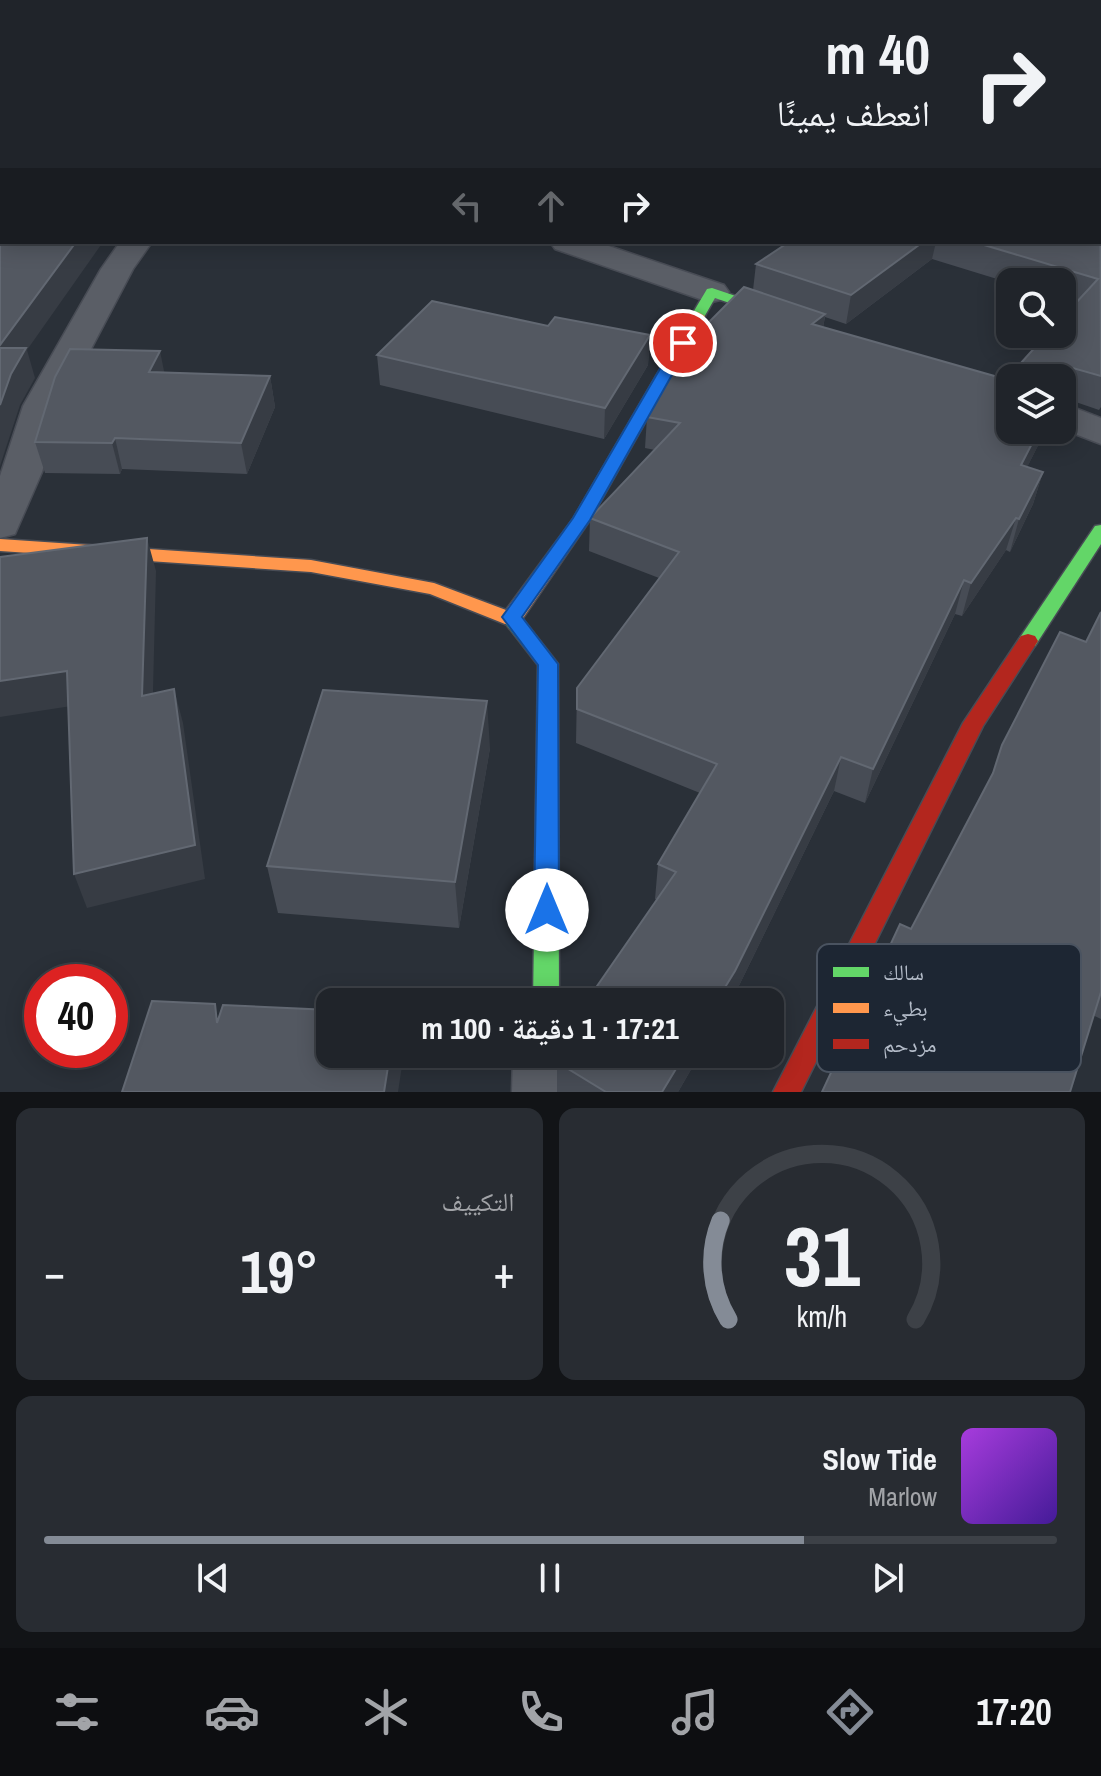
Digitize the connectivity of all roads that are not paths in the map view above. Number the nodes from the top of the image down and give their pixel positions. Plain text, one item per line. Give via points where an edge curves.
1 (135, 244) edge
2 (572, 244) edge
3 (712, 292) junction
4 (801, 323) edge
5 (1076, 421) edge
6 (1101, 432) edge
7 (0, 525) edge
8 (1101, 530) edge
9 (0, 545) edge
10 (511, 617) junction
11 (862, 944) edge
12 (546, 988) edge
13 (817, 1033) edge
14 (546, 1068) edge
15 (545, 1092) edge
16 (787, 1092) edge

1 - 7 street via 42,406
2 - 3 street
3 - 4 street
3 - 10 street via 581,520
5 - 6 street
8 - 11 street via 974,723
9 - 10 street via 311,566 434,589
10 - 12 street via 548,664
13 - 16 street
14 - 15 street

